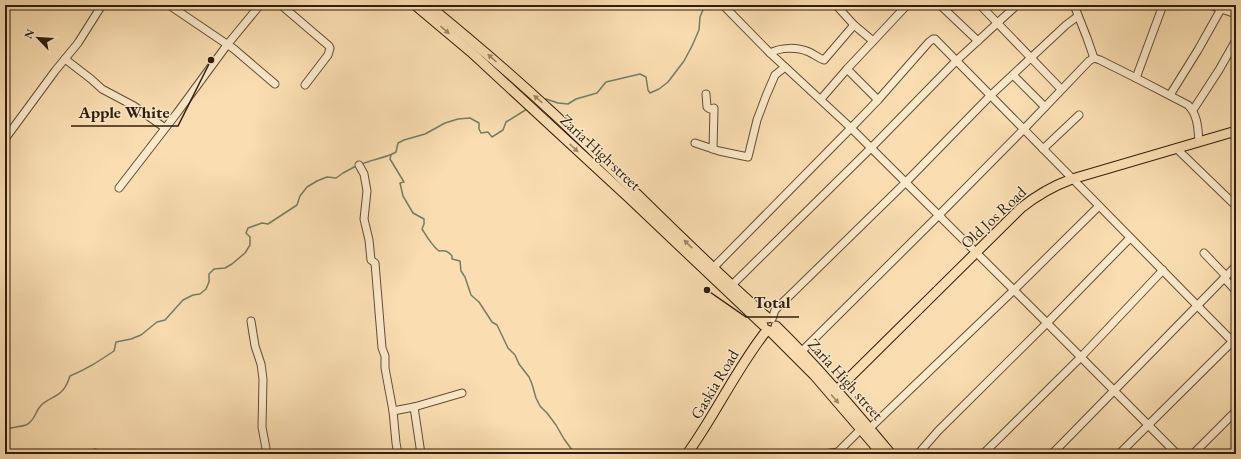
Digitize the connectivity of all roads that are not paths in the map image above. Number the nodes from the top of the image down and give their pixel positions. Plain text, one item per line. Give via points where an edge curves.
1 (102, 5) edge
2 (169, 5) edge
3 (260, 5) edge
4 (281, 5) edge
5 (415, 5) edge
6 (428, 5) edge
7 (723, 5) edge
8 (836, 5) edge
9 (907, 5) edge
10 (940, 5) edge
11 (980, 5) edge
12 (1017, 5) edge
13 (1074, 5) edge
14 (1163, 5) edge
15 (1210, 5) edge
16 (1221, 9) junction
17 (1236, 14) edge
18 (1078, 16) junction
19 (998, 22) junction
20 (854, 25) junction
21 (978, 40) junction
22 (1236, 40) edge
23 (873, 41) junction
24 (227, 45) junction
25 (770, 53) junction
26 (1031, 57) junction
27 (1094, 58) junction
28 (65, 59) junction
29 (956, 61) junction
30 (785, 67) junction
31 (847, 69) junction
32 (1013, 75) junction
33 (1136, 78) junction
34 (276, 84) dead end
35 (306, 85) dead end
36 (1061, 89) junction
37 (706, 94) dead end
38 (1170, 95) junction
39 (990, 96) junction
40 (821, 99) junction
41 (878, 100) junction
42 (1045, 106) junction
43 (1193, 110) junction
44 (1079, 115) dead end
45 (165, 128) junction
46 (851, 128) junction
47 (1023, 130) junction
48 (1236, 131) edge
49 (5, 139) edge
50 (1199, 142) junction
51 (695, 143) dead end
52 (871, 148) junction
53 (713, 149) junction
54 (1042, 149) junction
55 (1178, 149) junction
56 (359, 165) dead end
57 (1072, 179) junction
58 (905, 183) junction
59 (119, 188) dead end
60 (1099, 206) junction
61 (1236, 206) edge
62 (939, 215) junction
63 (1130, 238) junction
64 (976, 252) junction
65 (1204, 253) dead end
66 (1236, 266) edge
67 (713, 268) junction
68 (1163, 270) junction
69 (1225, 277) junction
70 (732, 285) junction
71 (1014, 290) junction
72 (1236, 291) edge
73 (1198, 306) junction
74 (251, 321) dead end
75 (1047, 323) junction
76 (769, 325) junction
77 (1234, 344) edge
78 (802, 351) junction
79 (1081, 357) junction
80 (837, 390) junction
81 (1115, 391) junction
82 (462, 393) dead end
83 (414, 408) junction
84 (393, 411) junction
85 (1233, 413) edge
86 (1236, 422) edge
87 (1148, 425) junction
88 (865, 429) junction
89 (878, 453) edge
90 (267, 454) edge
91 (398, 454) edge
92 (421, 454) edge
93 (687, 454) edge
94 (823, 454) edge
95 (891, 454) edge
96 (918, 454) edge
97 (983, 454) edge
98 (1052, 454) edge
99 (1119, 454) edge
100 (1177, 454) edge
101 (1193, 454) edge

1 - 28 street
2 - 24 street
3 - 24 street
4 - 35 street via 330,48 328,55
5 -> 76 main road, Zaria High street via 470,52
67 -> 6 main road, Zaria High street via 554,114 475,43
7 - 25 street
8 - 20 street
9 - 23 street
10 - 21 street
11 - 19 street
12 - 19 street
13 - 18 street
14 - 33 street
15 - 16 street
16 - 17 street
16 - 38 street
18 - 26 street
18 - 27 street
19 - 21 street
19 - 26 street
20 - 23 street
20 - 25 street via 824,60 798,49 780,49
21 - 29 street
22 - 43 street
23 - 31 street
24 - 34 street
24 - 45 street
25 - 30 street
26 - 32 street
26 - 36 street
27 - 33 street
27 - 36 street
28 - 45 street via 102,89 134,106
28 - 49 street
29 - 39 street
29 - 41 street via 933,39
29 - 52 street
30 - 40 street
30 - 53 street via 775,75 766,96 748,157
31 - 40 street
31 - 41 street
32 - 39 street
32 - 42 street
33 - 38 street
36 - 42 street
37 - 53 street via 707,107 714,108
38 - 43 street
39 - 47 street
39 - 58 street
40 - 46 street
41 - 46 street
42 - 47 street
43 - 50 street
44 - 54 street
45 - 59 street
46 - 52 street
46 - 67 street
47 - 54 street
47 - 62 street
48 - 50 main road, Old Jos Road
50 - 55 main road, Old Jos Road
51 - 53 street
52 - 58 street
52 - 70 street
54 - 57 street
55 - 57 main road, Old Jos Road
55 - 61 street
56 - 84 street via 364,174 367,191 364,219 371,260 375,264 382,348
57 - 60 street
57 - 64 main road, Old Jos Road via 1029,201
58 - 62 street
58 - 76 street via 775,310
60 - 63 street
60 - 71 street
62 - 64 street
62 - 78 street
63 - 68 street
63 - 75 street
64 - 71 street
64 - 80 main road, Old Jos Road
65 - 69 street
66 - 69 street
67 - 70 main road, Zaria High street
68 - 73 street
68 - 79 street
69 - 72 street
69 - 73 street
70 - 76 main road, Zaria High street
71 - 75 street
71 - 88 street
73 - 77 street
73 - 81 street
74 - 90 street via 263,379 262,427
75 - 79 street
75 - 96 street
76 - 78 main road, Zaria High street
76 -> 88 main road, Zaria High street
76 - 93 main road, Gaskia Road
77 - 87 street
78 - 80 main road, Zaria High street
79 - 81 street
79 - 97 street
80 - 88 main road, Zaria High street
81 - 87 street
81 - 98 street
82 - 83 street
83 - 84 street
83 - 92 street
84 - 91 street
85 - 86 street
85 - 101 street
87 - 99 street
87 - 100 street
88 - 89 main road, Zaria High street
88 - 94 street via 838,452
88 - 95 main road, Zaria High street

